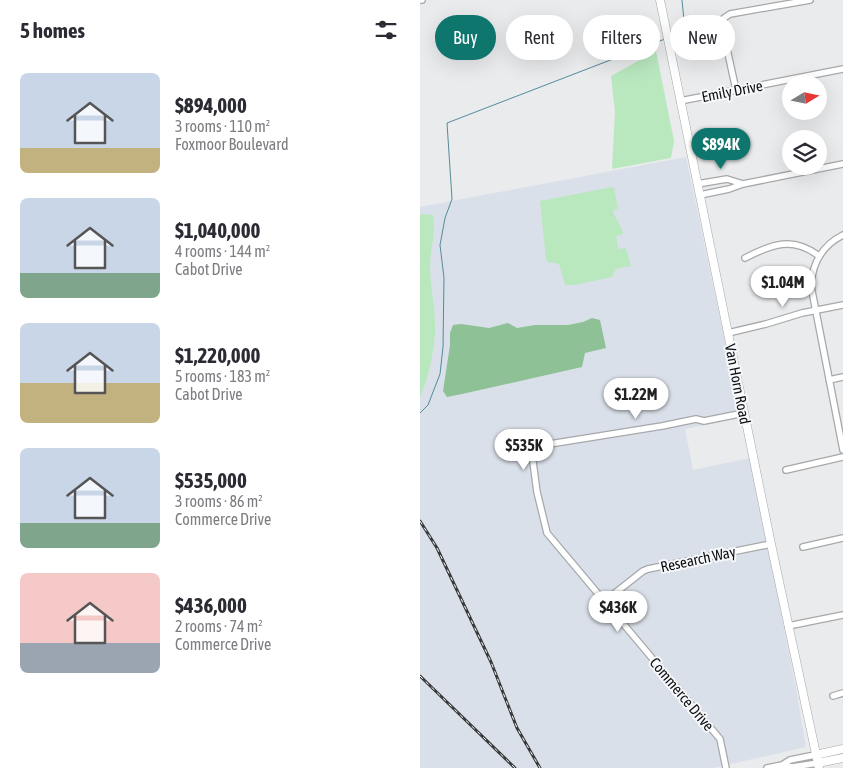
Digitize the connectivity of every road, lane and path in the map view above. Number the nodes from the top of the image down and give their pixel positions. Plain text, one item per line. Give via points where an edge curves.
1 (660, 0) edge
2 (810, 0) edge
3 (843, 69) edge
4 (736, 90) junction
5 (680, 101) junction
6 (843, 164) edge
7 (698, 184) junction
8 (743, 184) junction
9 (700, 195) junction
10 (843, 235) edge
11 (819, 256) junction
12 (745, 258) dead end
13 (843, 305) edge
14 (815, 310) junction
15 (728, 332) junction
16 (843, 377) edge
17 (829, 380) junction
18 (744, 413) junction
19 (843, 450) edge
20 (843, 457) edge
21 (786, 470) dead end
22 (843, 538) edge
23 (771, 544) junction
24 (803, 546) dead end
25 (605, 601) junction
26 (843, 615) edge
27 (788, 626) junction
28 (843, 694) edge
29 (833, 696) dead end
30 (843, 750) edge
31 (815, 754) junction
32 (843, 758) edge
33 (782, 765) junction
34 (818, 766) edge
35 (726, 768) edge
36 (767, 768) edge

1 - 5 main road, Van Horn Road
2 - 4 street via 730,14 724,18 722,26
3 - 4 street, Emily Drive
4 - 5 street, Emily Drive
5 - 7 main road, Van Horn Road
6 - 8 street
7 - 8 street via 727,179
7 - 9 main road, Van Horn Road
8 - 9 street
9 - 15 main road, Van Horn Road
10 - 11 street via 828,244
11 - 12 street via 787,243 763,248
11 - 14 street via 811,280
13 - 14 street
14 - 15 street
14 - 17 street
15 - 18 main road, Van Horn Road
16 - 17 street
17 - 19 street
18 - 23 main road, Van Horn Road
18 - 25 street, Commerce Drive via 531,446 547,533
20 - 21 street
22 - 24 street
23 - 25 street, Research Way via 648,569
23 - 27 main road, Van Horn Road
25 - 35 street, Commerce Drive via 720,739
26 - 27 street
27 - 31 main road, Van Horn Road
28 - 29 street
30 - 31 main road
31 - 33 street
31 - 34 main road, Van Horn Road
32 - 34 main road
33 - 34 street
33 - 36 street

